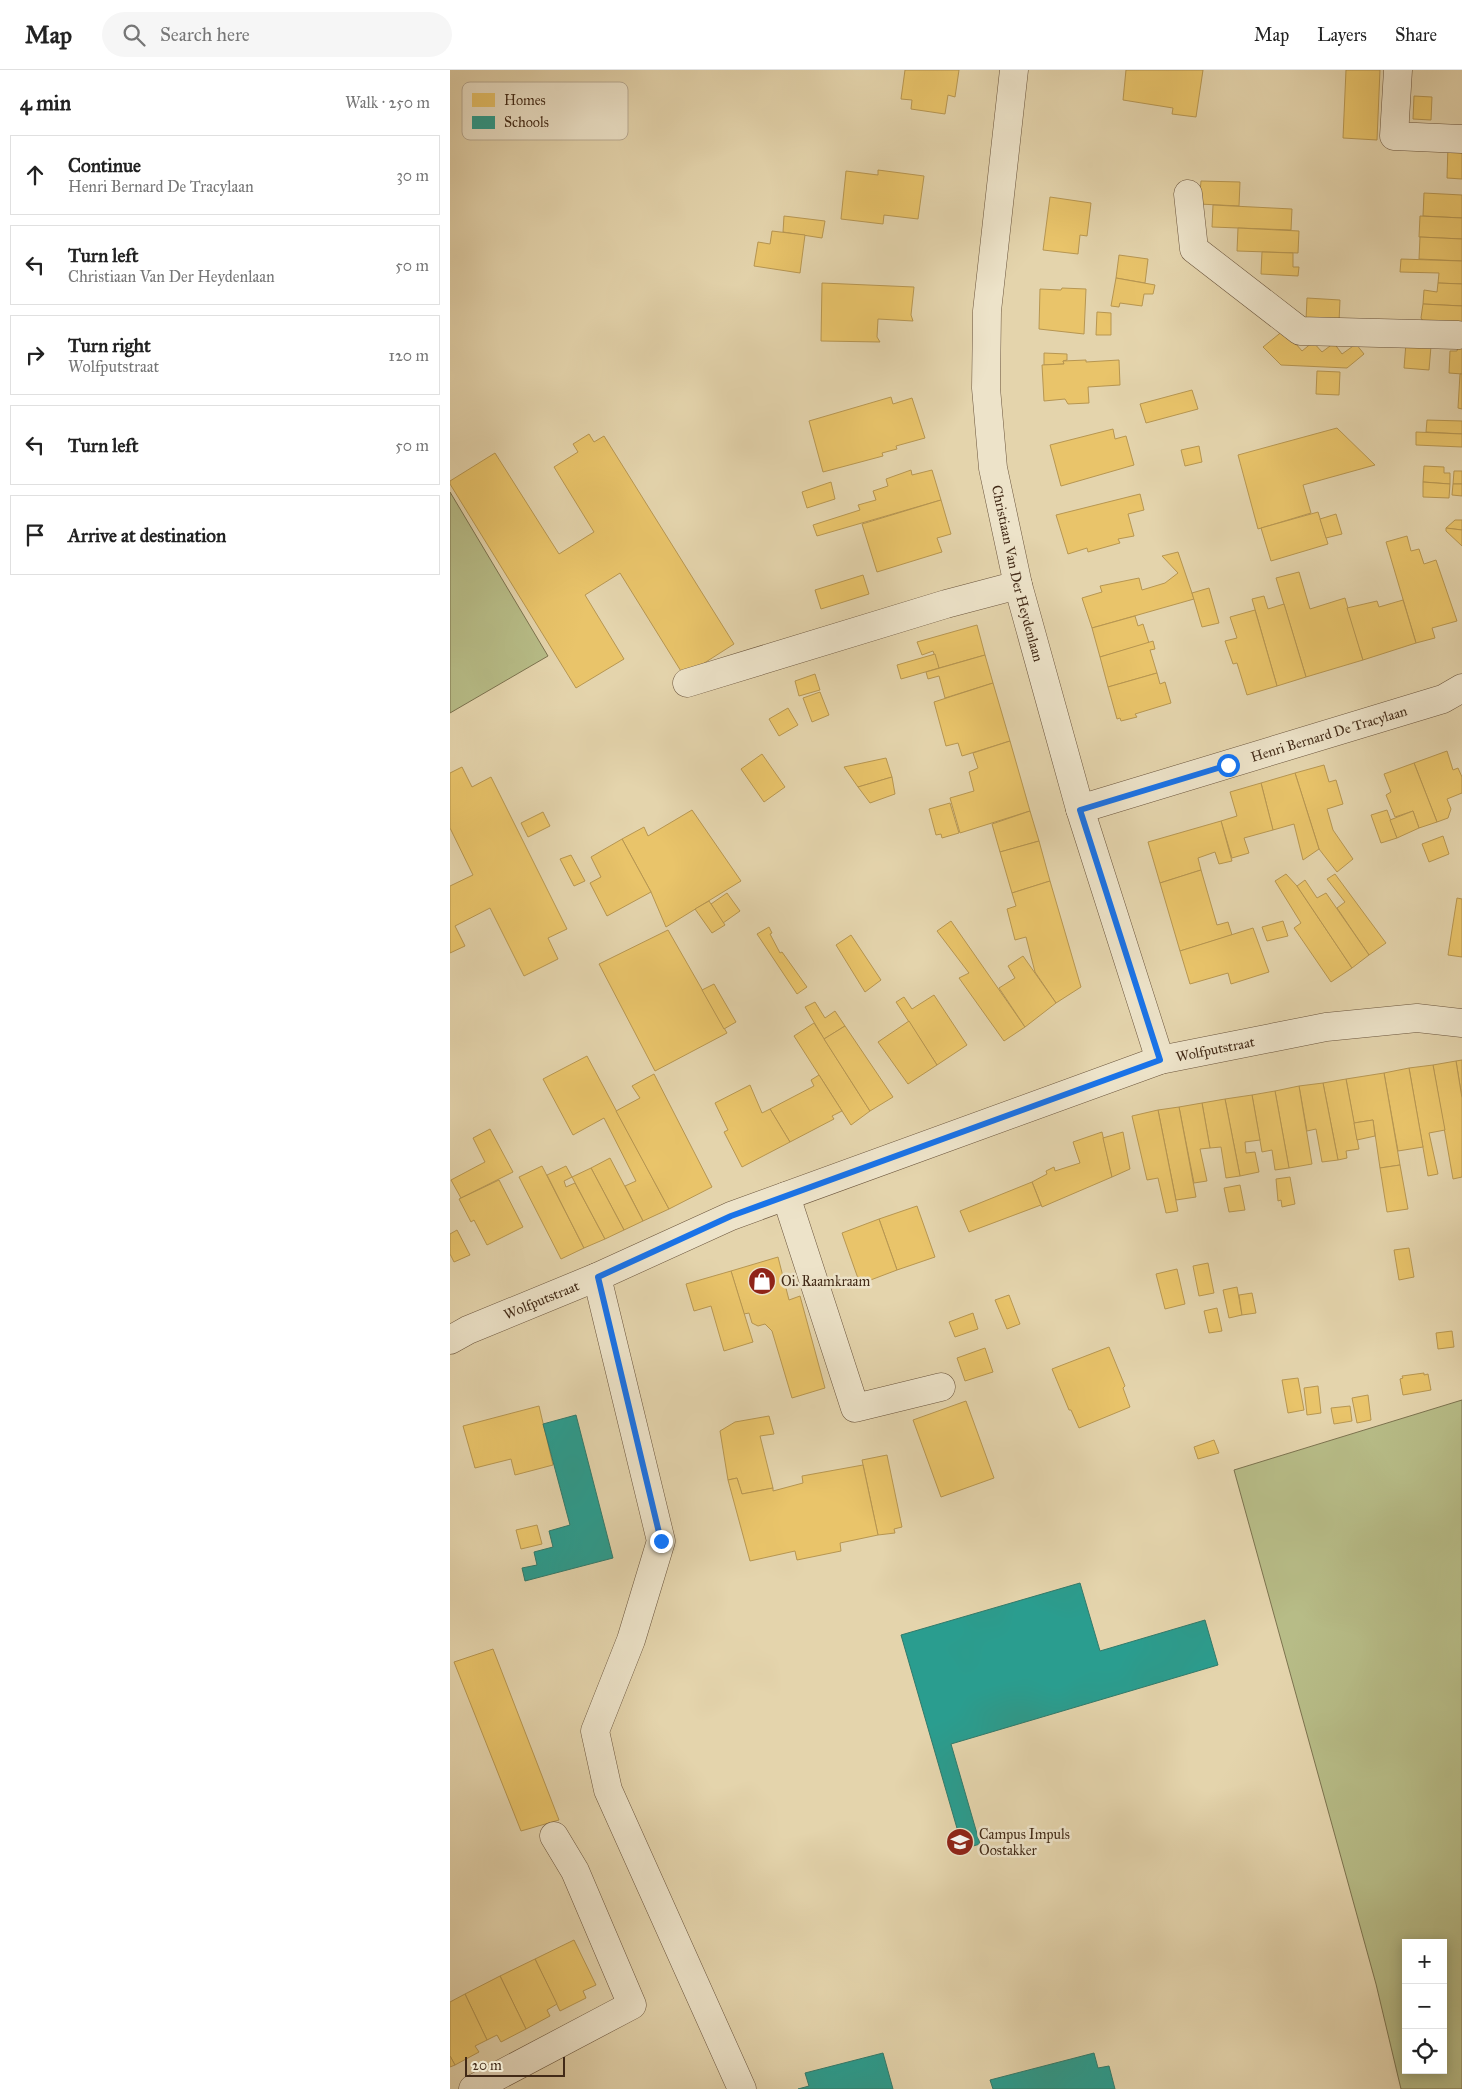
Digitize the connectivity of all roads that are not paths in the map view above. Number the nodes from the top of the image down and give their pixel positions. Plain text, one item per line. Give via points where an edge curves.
1 (1014, 70) edge
2 (1398, 70) edge
3 (1462, 139) edge
4 (1188, 194) dead end
5 (1458, 334) dead end
6 (1018, 585) junction
7 (687, 683) dead end
8 (1462, 688) edge
9 (1080, 810) junction
10 (1462, 1023) edge
11 (1160, 1060) junction
12 (786, 1196) junction
13 (598, 1277) junction
14 (450, 1340) edge
15 (941, 1387) dead end
16 (554, 1836) dead end
17 (473, 2089) edge
18 (742, 2089) edge

1 - 6 street, Christiaan Van Der Heydenlaan via 987,311 986,388 993,468
2 - 3 street via 1394,136
4 - 5 street via 1194,249 1300,330
6 - 7 street
6 - 9 street, Christiaan Van Der Heydenlaan
8 - 9 street, Henri Bernard De Tracylaan via 1442,699
9 - 11 street, Christiaan Van Der Heydenlaan
10 - 11 street, Wolfputstraat via 1417,1018 1326,1027
11 - 12 street, Wolfputstraat
12 - 13 street, Wolfputstraat via 731,1216
12 - 15 street via 855,1408
13 - 14 street, Wolfputstraat
13 - 18 street via 661,1541 630,1640 595,1731 608,1790
16 - 17 street via 575,1871 632,2005

